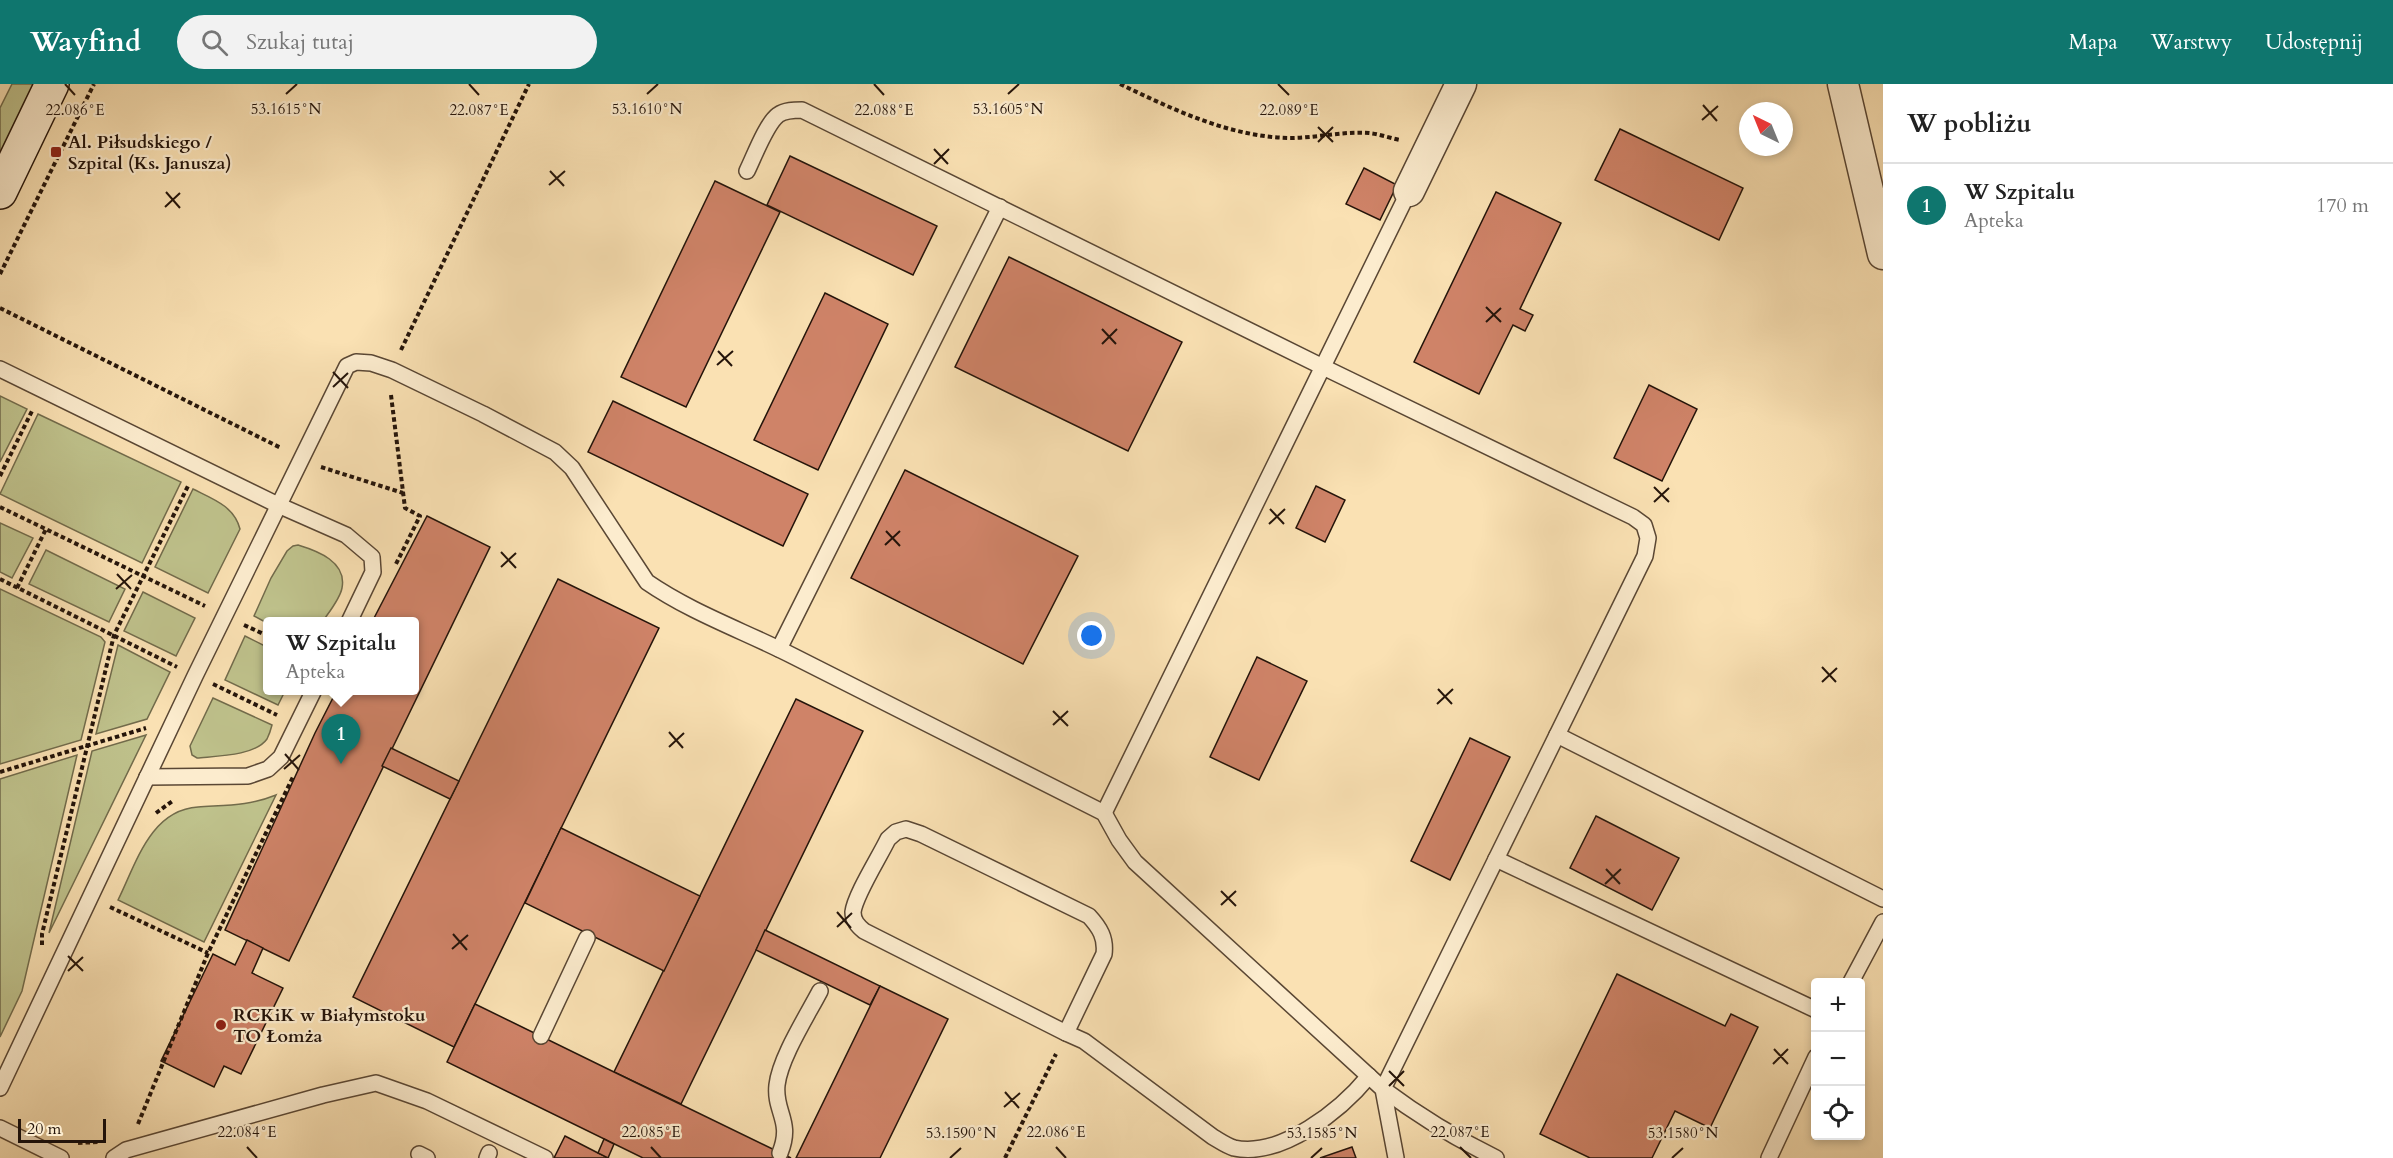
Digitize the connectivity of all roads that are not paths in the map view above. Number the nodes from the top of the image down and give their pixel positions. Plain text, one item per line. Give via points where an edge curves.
1 (52, 84) edge
2 (1461, 84) edge
3 (1843, 84) edge
4 (747, 171) dead end
5 (1409, 190) joint
6 (0, 192) edge
7 (1000, 207) junction
8 (1883, 254) edge
9 (1323, 367) junction
10 (0, 369) edge
11 (278, 505) junction
12 (351, 617) edge
13 (779, 649) junction
14 (312, 695) edge
15 (1557, 735) junction
16 (147, 777) junction
17 (1104, 813) junction
18 (1497, 858) junction
19 (1883, 899) edge
20 (1883, 922) edge
21 (587, 938) dead end
22 (1853, 978) edge
23 (820, 991) dead end
24 (1811, 1008) edge
25 (1066, 1033) junction
26 (541, 1036) dead end
27 (1811, 1066) edge
28 (1369, 1076) junction
29 (0, 1089) edge
30 (1383, 1089) junction
31 (0, 1128) edge
32 (780, 1153) dead end
33 (61, 1158) edge
34 (114, 1158) edge
35 (545, 1158) edge
36 (1396, 1158) edge
37 (1496, 1158) edge
38 (1769, 1158) edge

1 - 6 street
2 - 5 street
3 - 8 street
4 - 7 lane via 778,115 802,110
5 - 9 lane
7 - 9 lane
7 - 13 lane
9 - 15 lane via 1565,482 1644,525 1648,538 1645,556
9 - 17 lane
10 - 11 lane
11 - 12 lane via 346,535 372,557 373,572
11 - 13 lane via 347,366 371,363 555,452 572,468 647,582 690,608
11 - 16 lane
13 - 17 lane
14 - 16 lane via 281,757 268,769 248,776
15 - 18 lane
15 - 19 lane
16 - 29 lane
17 - 28 lane via 1136,862
18 - 24 lane
18 - 30 lane
20 - 22 lane
21 - 26 lane
23 - 32 lane via 781,1067 777,1101 786,1125 786,1140
25 - 25 lane via 856,924 856,901 888,839 906,829 921,834 1089,916 1098,926 1104,954
25 - 28 lane via 1084,1041 1234,1149 1278,1148 1302,1136 1346,1102
27 - 38 lane
28 - 30 lane
30 - 36 lane
30 - 37 lane via 1452,1136
31 - 33 lane
34 - 35 lane via 126,1150 376,1083 427,1101

